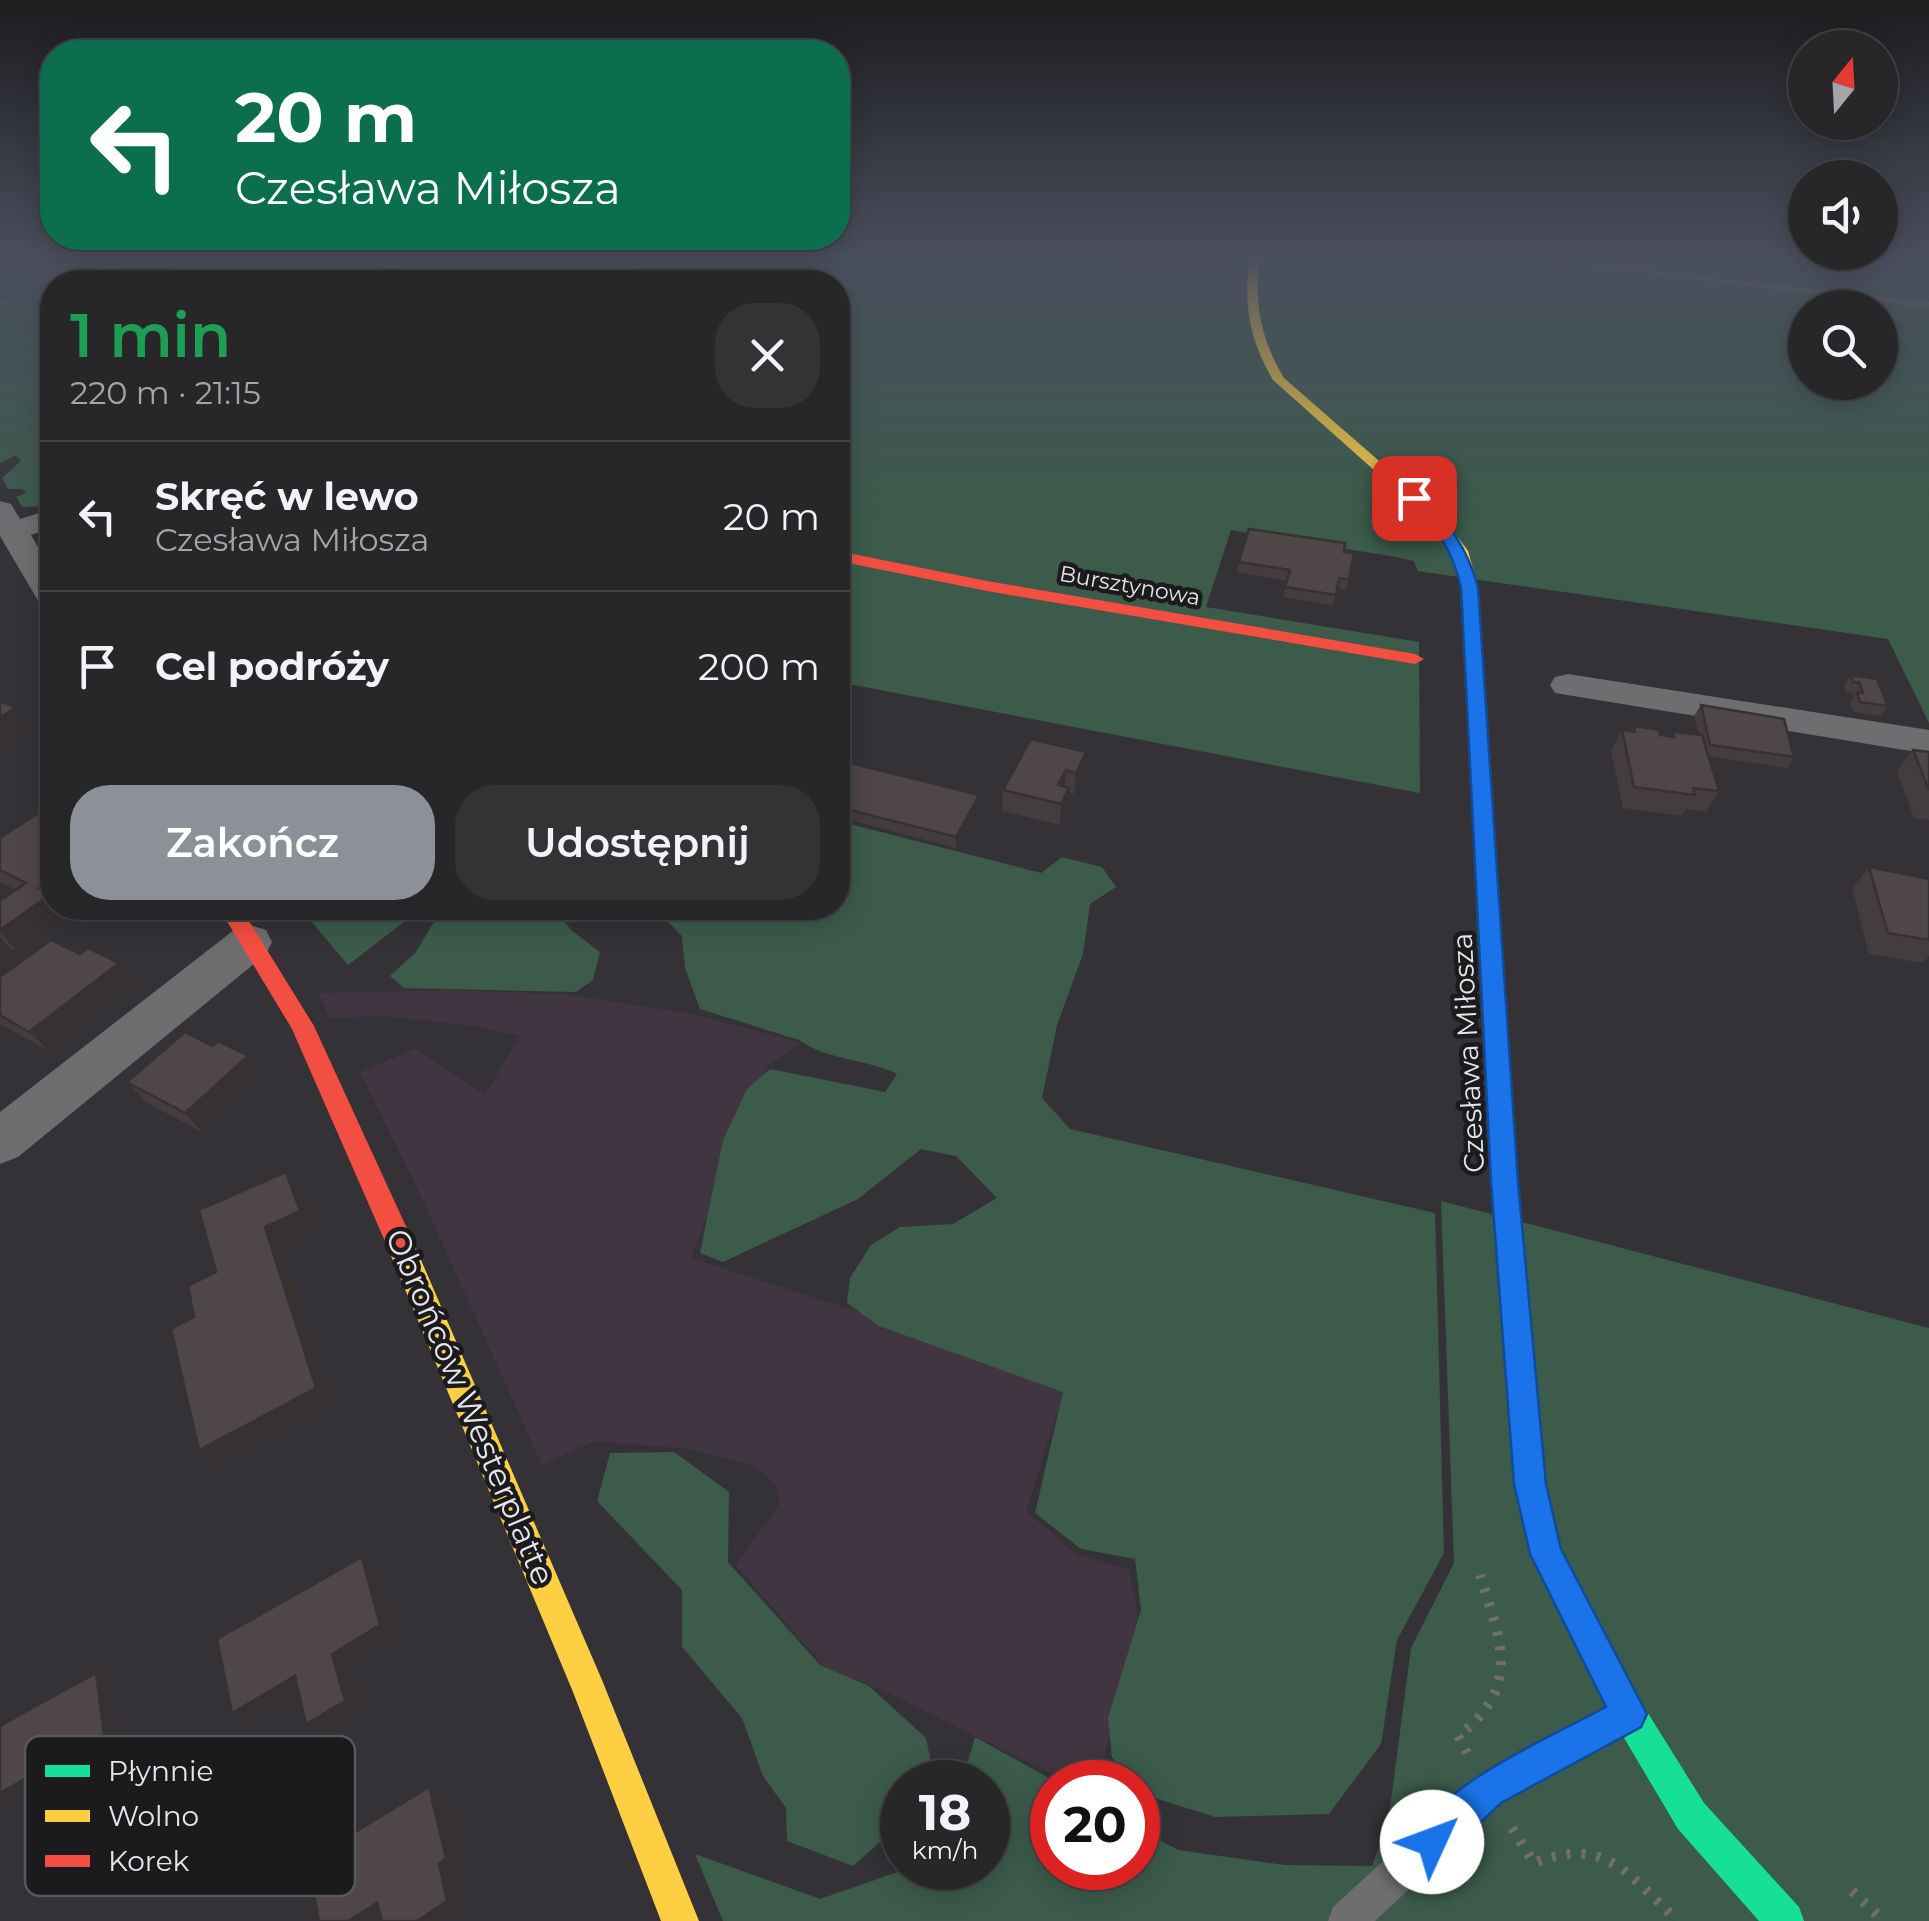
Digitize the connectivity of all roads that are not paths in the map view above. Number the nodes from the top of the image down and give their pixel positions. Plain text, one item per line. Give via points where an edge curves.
1 (1258, 344) edge
2 (40, 519) edge
3 (7, 520) edge
4 (850, 558) edge
5 (40, 576) edge
6 (1415, 659) dead end
7 (1568, 685) dead end
8 (1929, 742) edge
9 (240, 925) edge
10 (0, 1142) edge
11 (1629, 1714) junction
12 (680, 1921) edge
13 (1348, 1921) edge
14 (1785, 1921) edge

1 - 11 street, Czesława Miłosza via 1280,380 1436,518 1460,550 1470,587 1504,1182 1530,1484 1546,1554
2 - 3 street
3 - 5 street
4 - 6 street, Bursztynowa
7 - 8 street
9 - 10 street
9 - 12 street, Obrońców Westerplatte via 302,1026 369,1171
11 - 13 lane via 1488,1790
11 - 14 street, Czesława Miłosza via 1691,1816

